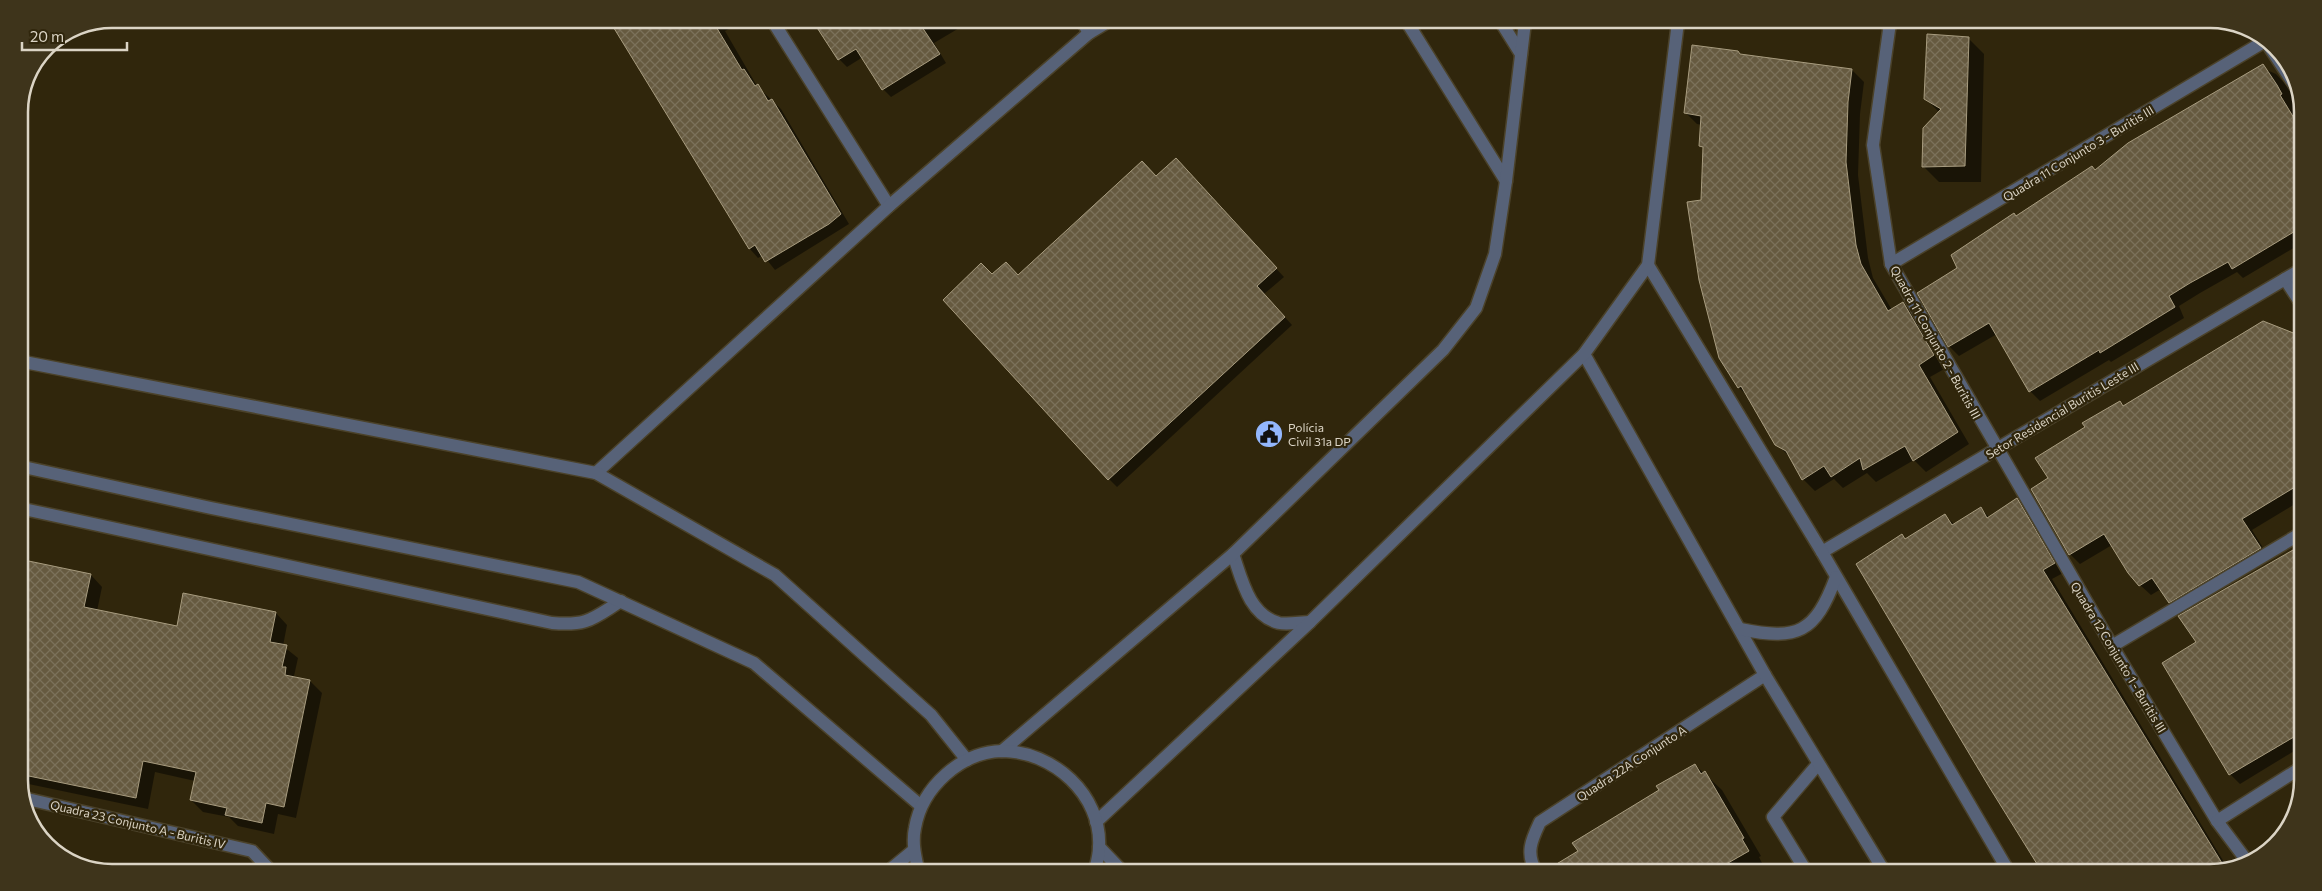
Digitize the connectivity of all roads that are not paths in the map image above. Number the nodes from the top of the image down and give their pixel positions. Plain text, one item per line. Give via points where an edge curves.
1 (777, 28) edge
2 (1087, 28) edge
3 (1098, 28) edge
4 (1411, 28) edge
5 (1505, 28) edge
6 (1524, 28) edge
7 (1677, 28) edge
8 (1889, 28) edge
9 (1090, 33) junction
10 (2261, 45) edge
11 (1521, 54) junction
12 (1506, 181) junction
13 (889, 206) junction
14 (1891, 264) junction
15 (1648, 265) junction
16 (2294, 274) edge
17 (2285, 279) junction
18 (2294, 293) edge
19 (1584, 354) junction
20 (28, 362) edge
21 (1997, 449) junction
22 (28, 468) edge
23 (596, 473) junction
24 (28, 510) edge
25 (2294, 538) edge
26 (1822, 552) junction
27 (1233, 554) junction
28 (1836, 577) junction
29 (621, 601) junction
30 (1310, 622) junction
31 (1740, 629) junction
32 (2112, 646) junction
33 (1765, 675) junction
34 (1002, 751) junction
35 (968, 760) junction
36 (1818, 764) junction
37 (2294, 772) edge
38 (30, 800) edge
39 (922, 806) junction
40 (2217, 821) junction
41 (1096, 822) junction
42 (1099, 847) junction
43 (914, 850) junction
44 (2244, 857) edge
45 (264, 864) edge
46 (897, 864) edge
47 (917, 864) edge
48 (1096, 864) edge
49 (1116, 864) edge
50 (1532, 864) edge
51 (1802, 864) edge
52 (1879, 864) edge
53 (2004, 864) edge

1 - 13 street
2 - 9 street
3 - 9 street
4 - 12 street
5 - 11 street
6 - 11 street
7 - 15 street
8 - 14 street, Quadra 11 Conjunto 2 - Buritis III via 1873,145
9 - 13 street
10 - 14 street, Quadra 11 Conjunto 3 - Buritis III
11 - 12 street
12 - 27 street via 1494,254 1476,308 1443,350
13 - 23 street
14 - 21 street, Quadra 11 Conjunto 2 - Buritis III
15 - 19 street
15 - 26 street
16 - 17 street, Setor Residencial Buritis Leste III
17 - 18 street
17 - 21 street, Setor Residencial Buritis Leste III
19 - 30 street
19 - 31 street
20 - 23 street
21 - 26 street, Setor Residencial Buritis Leste III
21 - 32 street, Quadra 12 Conjunto 1 - Buritis III
22 - 29 street via 578,582
23 - 35 street via 775,575 931,715
24 - 29 street via 552,623 571,625 587,622
25 - 32 street
26 - 28 street
27 - 30 street via 1248,597 1262,613 1280,623
27 - 34 street
28 - 31 street via 1817,617 1798,630 1782,635
28 - 53 street
29 - 39 street via 754,663
30 - 41 street
31 - 33 street
32 - 40 street, Quadra 12 Conjunto 1 - Buritis III
33 - 36 street
33 - 50 street, Quadra 22A Conjunto A via 1540,822 1532,840
34 - 35 street
34 - 41 street via 1034,756 1062,770 1084,794
35 - 39 street via 948,772 933,787
36 - 51 street via 1773,817
36 - 52 street
37 - 40 street
38 - 45 street, Quadra 23 Conjunto A - Buritis IV via 252,851
39 - 43 street via 915,828
40 - 44 street, Quadra 12 Conjunto 1 - Buritis III
41 - 42 street
42 - 48 street
42 - 49 street
43 - 46 street
43 - 47 street

